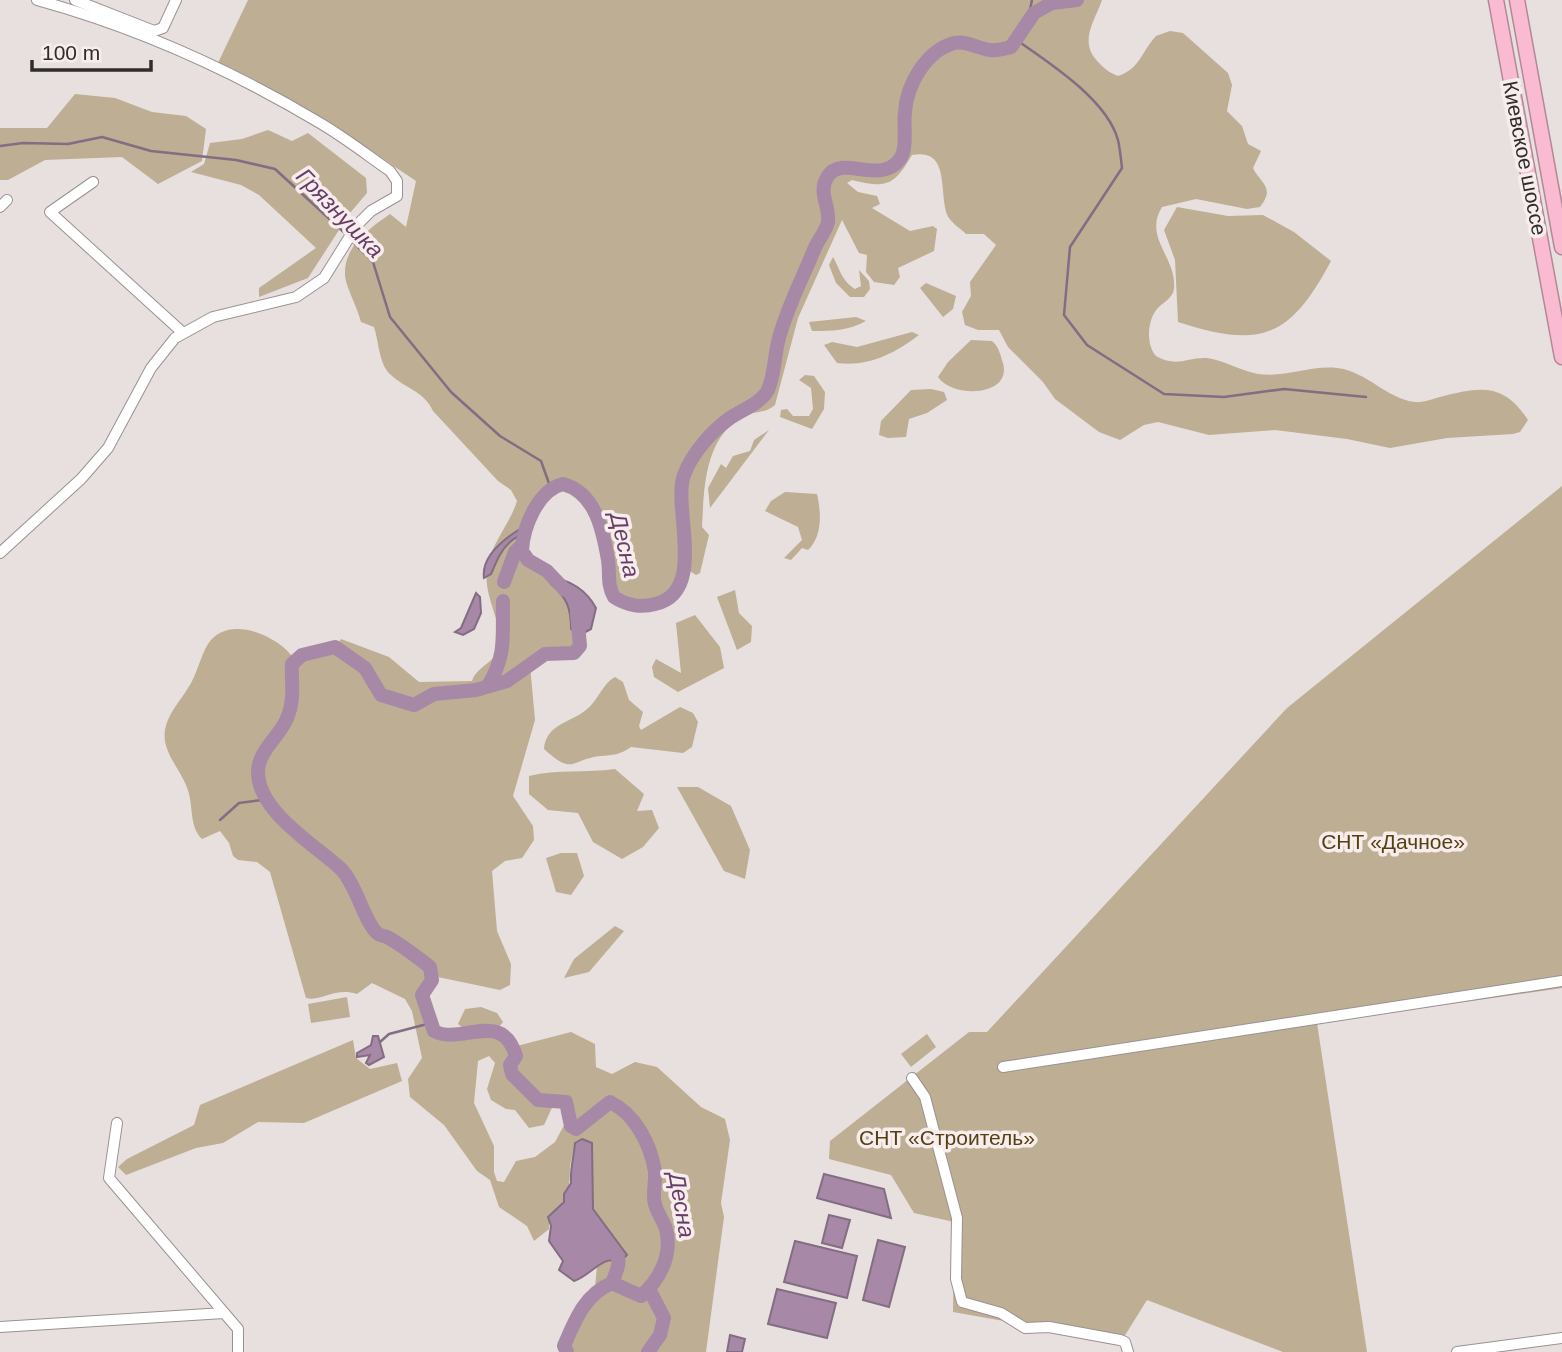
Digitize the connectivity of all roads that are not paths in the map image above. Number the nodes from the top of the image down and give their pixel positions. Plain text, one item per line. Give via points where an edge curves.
1 (39, 0) edge
2 (75, 0) edge
3 (176, 0) edge
4 (1496, 0) edge
5 (1517, 0) edge
6 (93, 182) dead end
7 (1562, 247) edge
8 (182, 332) junction
9 (1562, 357) edge
10 (0, 553) edge
11 (1562, 981) edge
12 (1003, 1067) dead end
13 (912, 1078) dead end
14 (117, 1123) dead end
15 (224, 1313) junction
16 (0, 1327) edge
17 (1562, 1338) edge
18 (238, 1352) edge
19 (1128, 1352) edge
20 (1457, 1352) edge

1 - 8 street via 211,66 321,123 390,171 397,181 397,196 357,225 324,278 296,298 213,317
2 - 3 street via 153,31 163,27
4 - 9 highway, Киевское шоссе
5 - 7 highway, Киевское шоссе
6 - 8 street via 50,212
8 - 10 street via 151,368 108,448
11 - 12 street
13 - 19 street via 925,1097 957,1218 956,1279 962,1302 1001,1313 1025,1328 1049,1327 1120,1340
14 - 15 street via 109,1178
15 - 16 street
15 - 18 street via 237,1329
17 - 20 street

